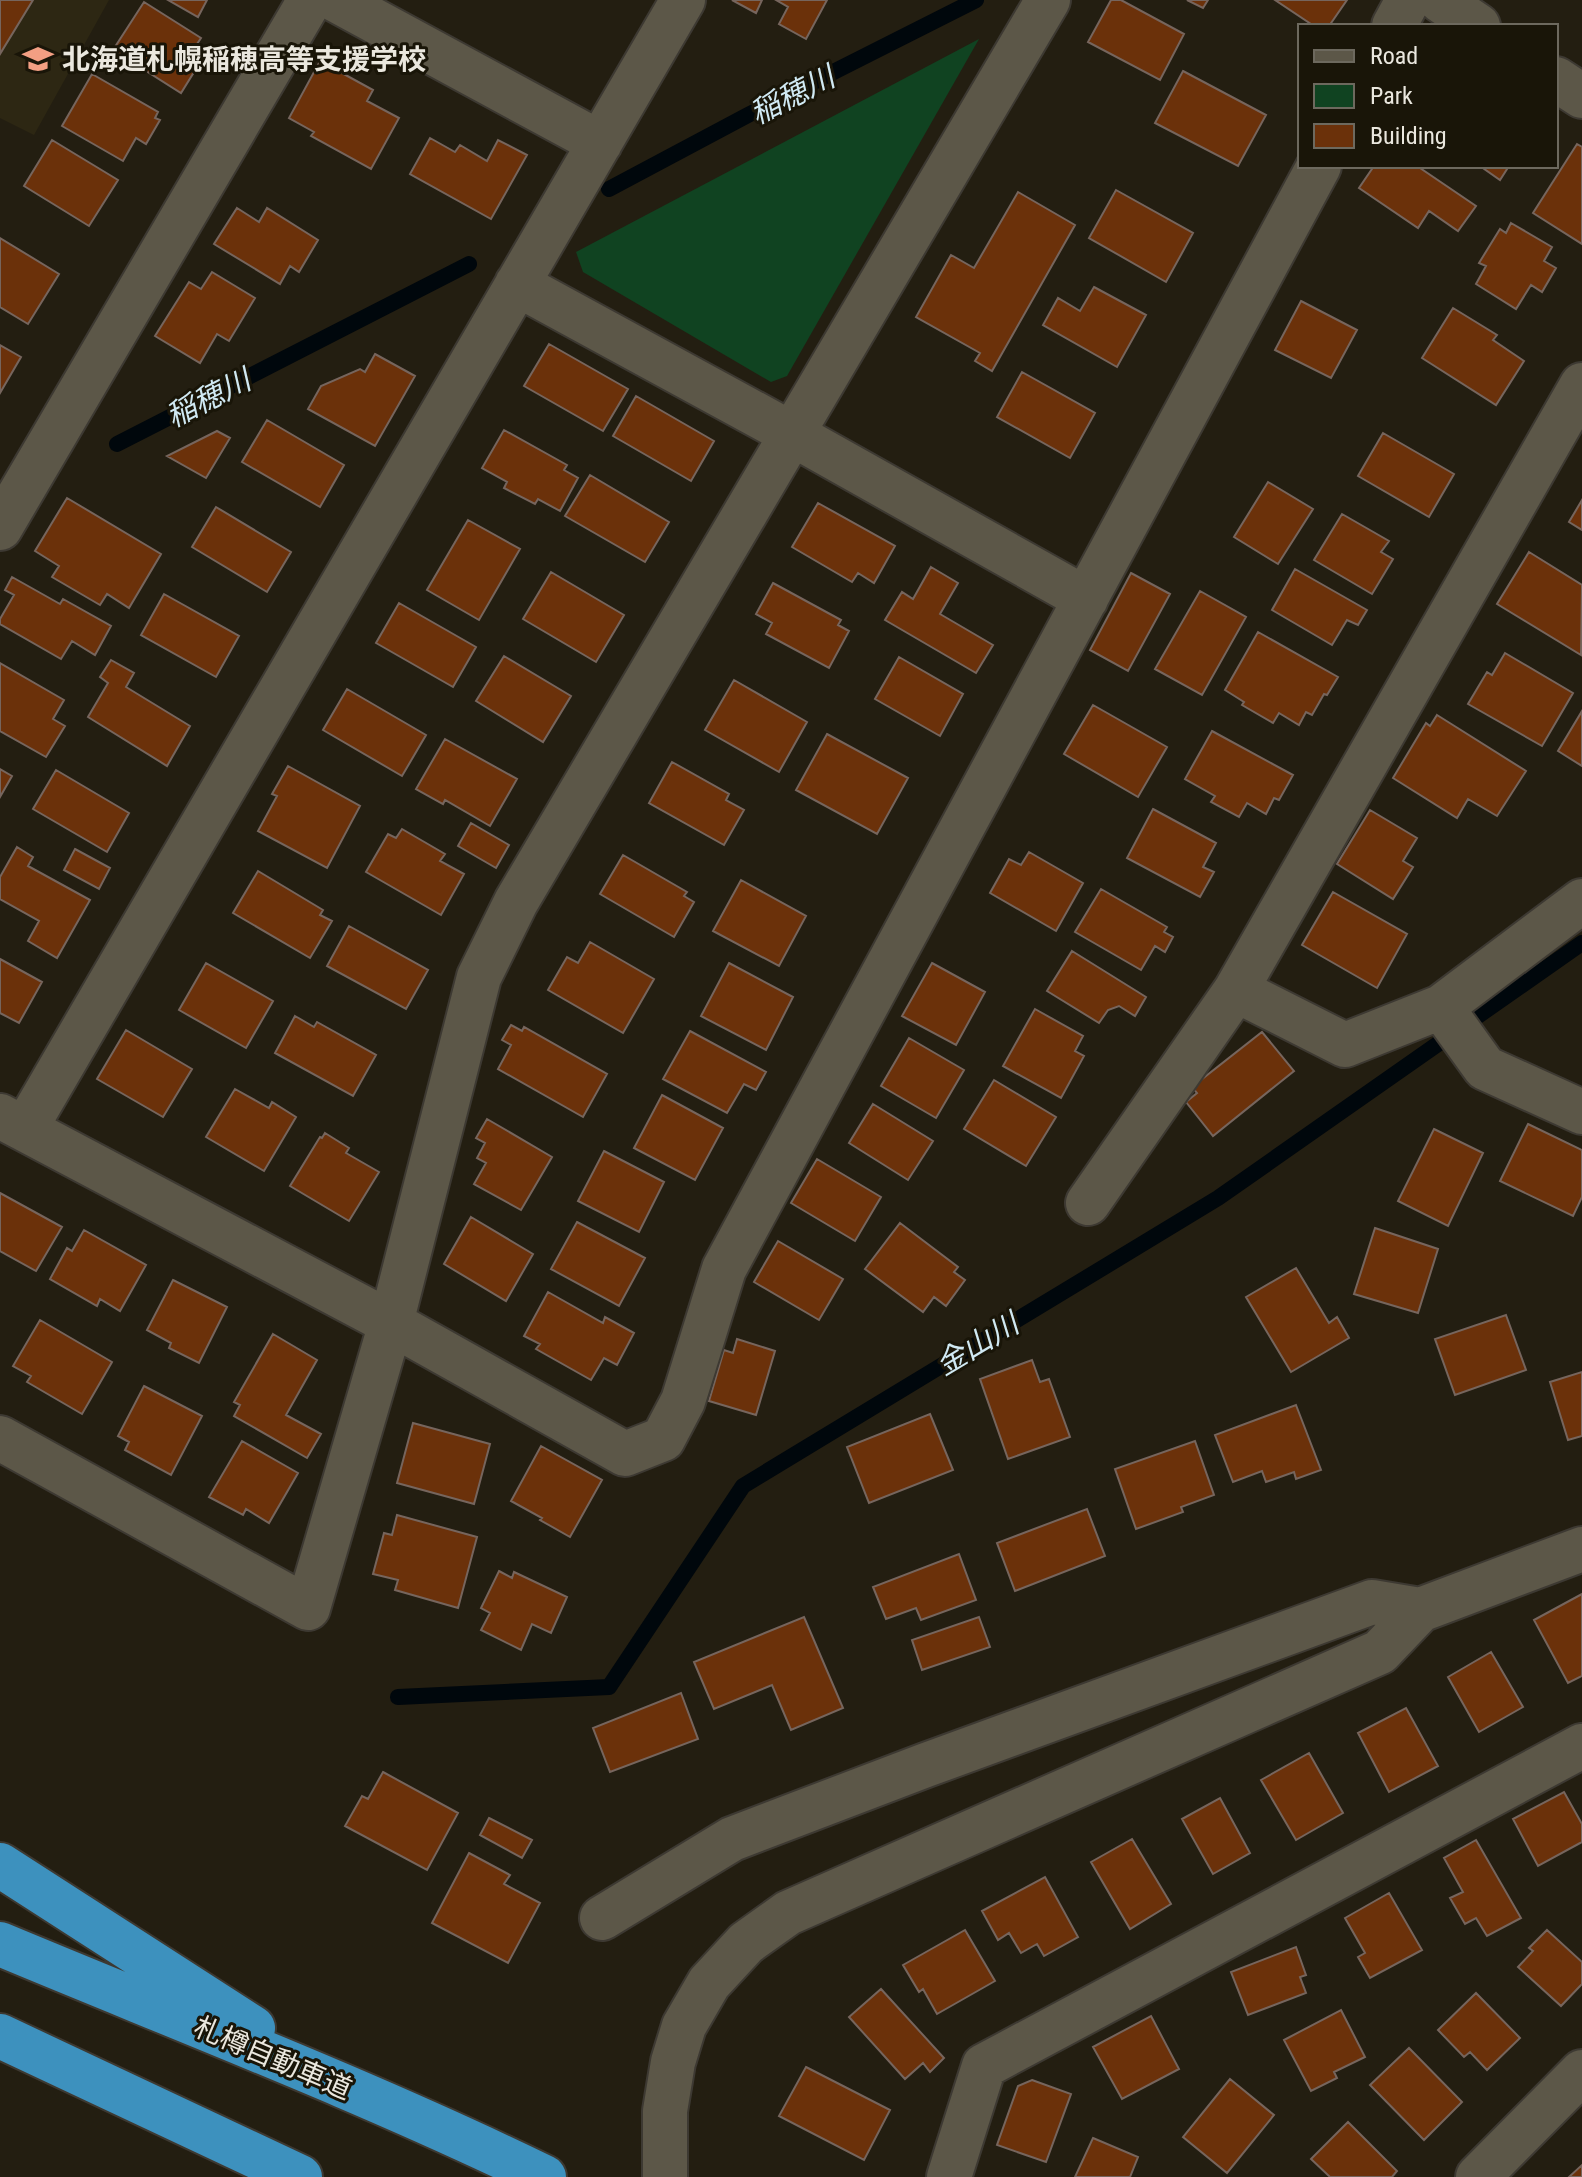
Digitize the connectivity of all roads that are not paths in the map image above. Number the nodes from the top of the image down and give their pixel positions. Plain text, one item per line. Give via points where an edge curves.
1 (310, 0) edge
2 (336, 0) edge
3 (683, 0) edge
4 (1048, 0) edge
5 (1408, 0) edge
6 (1440, 0) edge
7 (1395, 24) edge
8 (1475, 24) edge
9 (1558, 80) edge
10 (1582, 96) edge
11 (600, 143) junction
12 (1318, 168) edge
13 (517, 284) junction
14 (1582, 385) edge
15 (792, 434) junction
16 (0, 528) edge
17 (1086, 599) junction
18 (1582, 901) edge
19 (1236, 990) junction
20 (1441, 1007) junction
21 (1582, 1112) edge
22 (13, 1122) edge
23 (1088, 1203) dead end
24 (391, 1323) junction
25 (0, 1438) edge
26 (1582, 1549) edge
27 (1420, 1610) junction
28 (1582, 1746) edge
29 (0, 1865) edge
30 (602, 1918) dead end
31 (0, 1944) edge
32 (0, 2036) edge
33 (1582, 2072) edge
34 (344, 2088) junction
35 (300, 2177) edge
36 (544, 2177) edge
37 (665, 2177) edge
38 (949, 2177) edge
39 (1478, 2177) edge

1 - 16 street
2 - 11 street
3 - 11 street
4 - 15 street
5 - 7 street
6 - 8 street
9 - 10 street
11 - 13 street
12 - 17 street
13 - 15 street
13 - 22 street
14 - 19 street
15 - 17 street
15 - 24 street via 516,902 479,977
17 - 24 street via 724,1269 683,1401 663,1439 625,1454
18 - 20 street
19 - 20 street via 1345,1045
19 - 23 street
20 - 21 street via 1485,1068
22 - 24 street
24 - 25 street via 308,1608
26 - 27 street
27 - 30 street via 1372,1602 911,1770 732,1839
27 - 37 street via 1380,1652 788,1913 746,1943 709,1983 684,2026 665,2111
28 - 38 street via 984,2066
29 - 34 highway
31 - 34 highway, 札樽自動車道
32 - 35 highway
33 - 39 street
34 - 36 highway, 札樽自動車道

